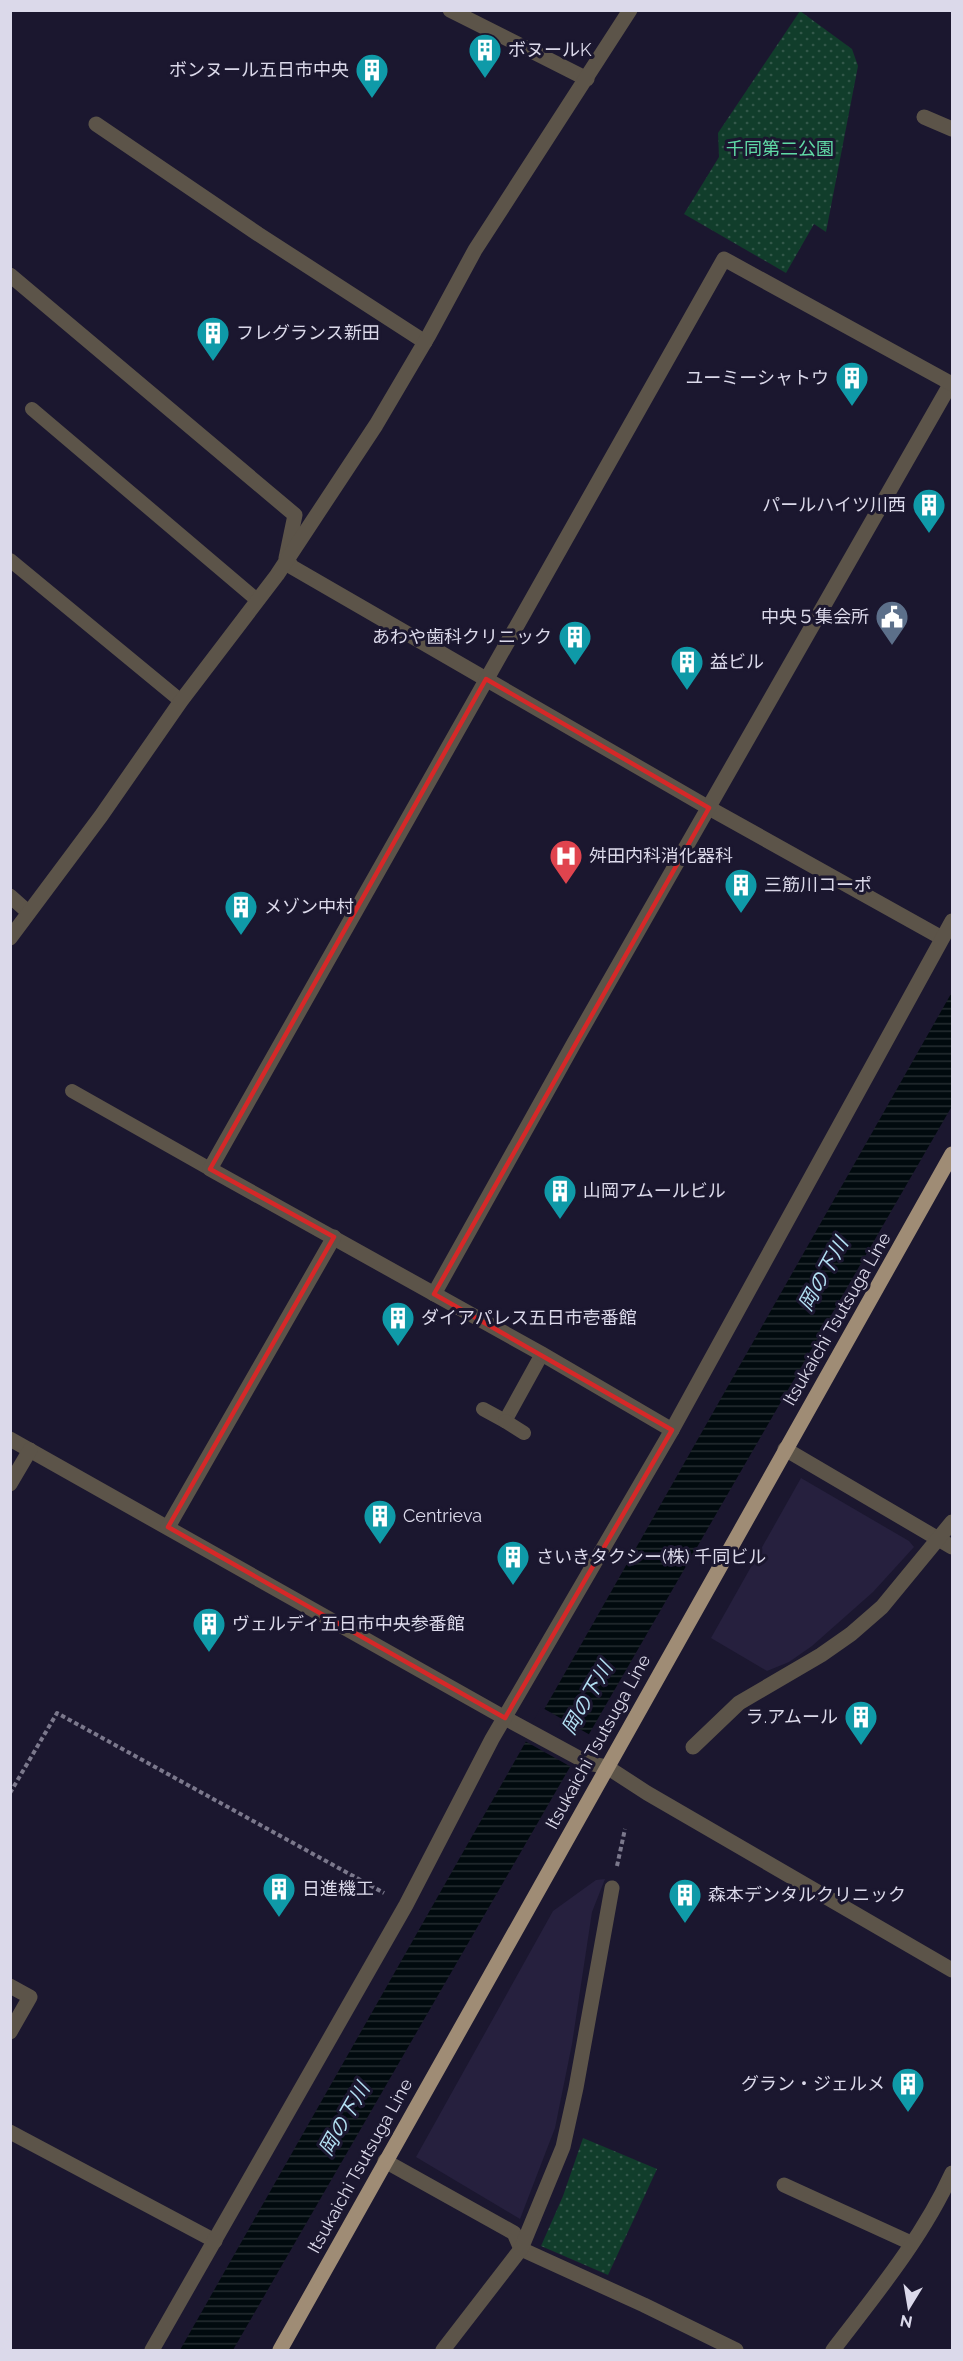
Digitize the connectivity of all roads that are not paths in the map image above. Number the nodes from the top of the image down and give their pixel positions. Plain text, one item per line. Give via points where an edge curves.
1 (450, 10) edge
2 (630, 10) edge
3 (587, 79) junction
4 (924, 117) dead end
5 (96, 124) dead end
6 (952, 129) edge
7 (10, 275) edge
8 (425, 342) junction
9 (952, 383) edge
10 (32, 409) dead end
11 (286, 558) junction
12 (10, 560) edge
13 (257, 600) junction
14 (486, 679) junction
15 (181, 701) junction
16 (709, 808) junction
17 (10, 896) edge
18 (28, 912) junction
19 (952, 921) edge
20 (10, 938) edge
21 (942, 938) junction
22 (72, 1091) dead end
23 (952, 1154) edge
24 (210, 1169) junction
25 (334, 1237) junction
26 (435, 1294) junction
27 (542, 1354) junction
28 (483, 1409) dead end
29 (505, 1421) junction
30 (672, 1430) junction
31 (524, 1433) dead end
32 (10, 1439) edge
33 (785, 1449) junction
34 (30, 1450) junction
35 (10, 1484) edge
36 (952, 1522) edge
37 (168, 1527) junction
38 (938, 1539) junction
39 (952, 1547) edge
40 (505, 1718) junction
41 (693, 1747) dead end
42 (607, 1767) junction
43 (612, 1888) road end
44 (952, 1970) edge
45 (10, 1986) edge
46 (10, 2032) edge
47 (10, 2132) edge
48 (385, 2161) junction
49 (952, 2173) edge
50 (784, 2185) dead end
51 (214, 2241) junction
52 (911, 2243) junction
53 (521, 2249) junction
54 (152, 2350) edge
55 (280, 2350) edge
56 (443, 2350) edge
57 (736, 2350) edge
58 (833, 2350) edge

1 - 3 street
2 - 3 street
3 - 8 street via 475,250
4 - 6 street
5 - 8 street
7 - 11 street via 295,515
8 - 11 street via 376,425
9 - 14 street via 724,260
9 - 16 street
10 - 13 lane
11 - 13 street
11 - 14 street via 292,567
12 - 15 lane
13 - 15 street
14 - 16 street
14 - 24 street
15 - 18 street
16 - 21 street
16 - 26 street
17 - 18 street
18 - 20 street
19 - 21 street
21 - 30 street
22 - 24 lane
23 - 33 main road, Itsukaichi Tsutsuga Line
24 - 25 street
25 - 26 street
25 - 37 street
26 - 27 street
27 - 29 lane
27 - 30 street
28 - 29 lane
29 - 31 lane
30 - 40 street
32 - 34 street
33 - 38 street
33 - 42 main road, Itsukaichi Tsutsuga Line
34 - 35 street
34 - 37 street
36 - 38 street
37 - 40 street
38 - 39 street
38 - 41 street via 882,1607 851,1634 739,1703
40 - 42 street via 588,1763
40 - 51 street via 406,1905
42 - 44 street
42 - 48 main road, Itsukaichi Tsutsuga Line
43 - 53 street via 563,2147
45 - 46 street via 30,1997
47 - 51 street
48 - 53 street via 514,2233
48 - 55 main road, Itsukaichi Tsutsuga Line
49 - 52 street via 935,2208
50 - 52 street
51 - 54 street
52 - 58 street
53 - 56 street
53 - 57 street

